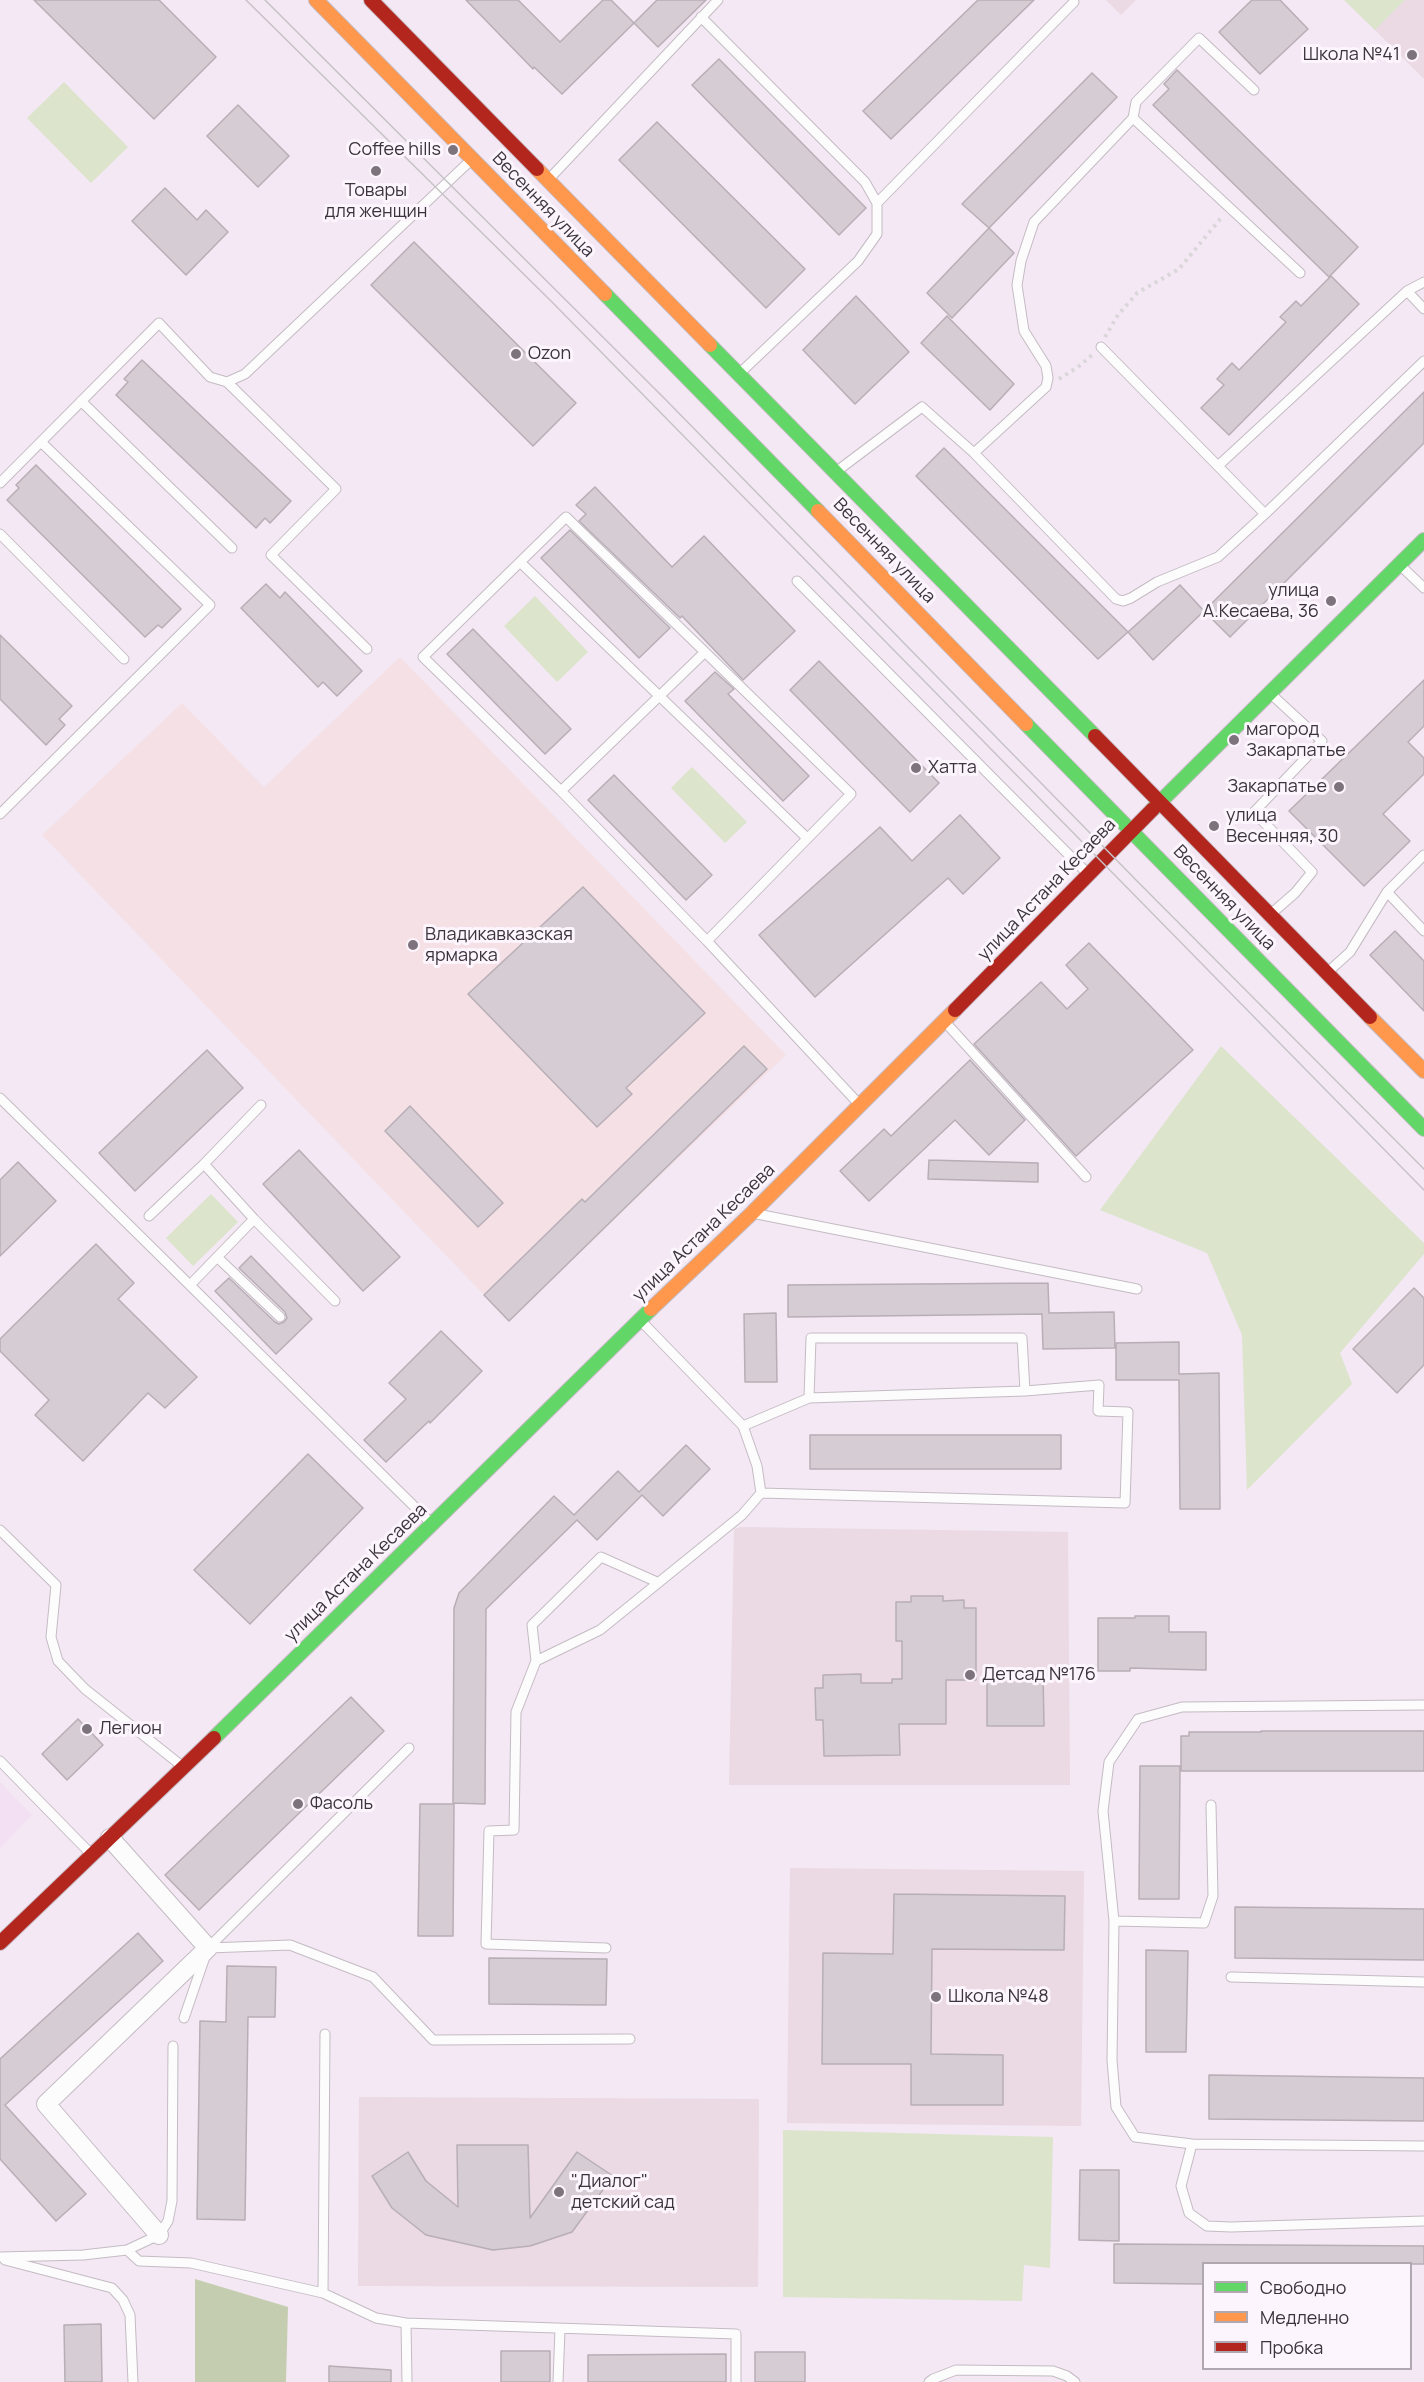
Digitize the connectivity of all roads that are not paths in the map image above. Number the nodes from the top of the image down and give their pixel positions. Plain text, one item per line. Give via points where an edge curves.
1 (316, 0) edge
2 (371, 0) edge
3 (718, 0) edge
4 (1074, 2) dead end
5 (701, 17) junction
6 (1254, 90) dead end
7 (1133, 118) junction
8 (473, 159) junction
9 (548, 180) junction
10 (877, 203) junction
11 (1300, 273) dead end
12 (1424, 282) edge
13 (1407, 291) junction
14 (1424, 309) edge
15 (1101, 347) road end
16 (1424, 361) edge
17 (739, 374) junction
18 (227, 381) junction
19 (81, 401) junction
20 (41, 442) junction
21 (974, 453) junction
22 (1219, 465) junction
23 (835, 472) junction
24 (0, 483) edge
25 (1265, 514) junction
26 (0, 534) edge
27 (1424, 540) edge
28 (232, 548) dead end
29 (520, 562) junction
30 (1400, 564) junction
31 (797, 581) dead end
32 (1424, 588) edge
33 (367, 649) dead end
34 (705, 652) junction
35 (124, 659) dead end
36 (1269, 692) junction
37 (659, 696) junction
38 (561, 791) junction
39 (1159, 802) junction
40 (0, 814) edge
41 (1132, 830) junction
42 (807, 838) junction
43 (1424, 855) edge
44 (1088, 874) junction
45 (1387, 892) junction
46 (1270, 915) junction
47 (1424, 931) edge
48 (707, 941) junction
49 (1327, 973) junction
50 (944, 1021) junction
51 (1424, 1071) edge
52 (0, 1098) edge
53 (261, 1105) dead end
54 (859, 1105) junction
55 (1424, 1129) edge
56 (204, 1164) junction
57 (1086, 1176) dead end
58 (752, 1213) junction
59 (149, 1216) dead end
60 (254, 1219) junction
61 (217, 1257) junction
62 (190, 1285) junction
63 (1137, 1289) dead end
64 (335, 1301) dead end
65 (280, 1317) dead end
66 (641, 1321) junction
67 (1025, 1391) junction
68 (809, 1398) junction
69 (743, 1426) junction
70 (761, 1493) junction
71 (432, 1524) junction
72 (0, 1530) edge
73 (657, 1582) junction
74 (536, 1661) junction
75 (1424, 1705) edge
76 (409, 1748) dead end
77 (0, 1761) edge
78 (183, 1766) junction
79 (1211, 1805) dead end
80 (110, 1838) junction
81 (93, 1856) junction
82 (1114, 1922) junction
83 (0, 1943) edge
84 (208, 1948) junction
85 (606, 1948) dead end
86 (1231, 1977) dead end
87 (1424, 1982) edge
88 (184, 2018) dead end
89 (325, 2034) dead end
90 (630, 2038) dead end
91 (173, 2046) dead end
92 (1192, 2144) junction
93 (1424, 2146) edge
94 (1424, 2221) edge
95 (159, 2235) junction
96 (126, 2250) junction
97 (0, 2258) edge
98 (323, 2293) junction
99 (406, 2323) junction
100 (560, 2329) junction
101 (134, 2382) edge
102 (407, 2382) edge
103 (558, 2382) edge
104 (736, 2382) edge
105 (929, 2382) edge
106 (1075, 2382) edge

1 - 8 street, Весенняя улица
2 - 9 street, Весенняя улица
3 - 5 lane
4 - 10 lane
5 - 9 lane
5 - 10 lane via 865,182
6 - 7 lane via 1199,38 1136,102
7 - 11 lane
7 - 21 lane via 1034,222 1017,285 1024,331 1046,366 1046,387
8 - 18 lane via 245,374
8 - 41 street, Весенняя улица
9 - 17 street, Весенняя улица
10 - 17 lane via 877,234 858,261
12 - 13 lane
13 - 14 lane
13 - 22 lane
15 - 22 lane
16 - 25 lane
17 - 23 street, Весенняя улица
18 - 19 lane via 210,377 198,367 159,323
18 - 33 lane via 336,489 271,555
19 - 20 lane
19 - 28 lane
20 - 24 lane
20 - 40 lane via 210,605
21 - 23 lane via 922,407
21 - 25 lane via 1116,599 1123,601 1218,557
22 - 25 lane
23 - 39 street, Весенняя улица
26 - 35 lane
27 - 30 street, улица Астана Кесаева
29 - 34 lane via 566,517
29 - 37 lane
29 - 38 lane via 423,657
30 - 32 lane
30 - 36 street, улица Астана Кесаева
31 - 44 lane
34 - 37 lane
34 - 42 lane via 851,794
36 - 39 street, улица Астана Кесаева
36 - 46 lane via 1322,741 1254,812 1312,872 1296,893
37 - 38 lane
37 - 42 lane
38 - 48 lane
39 - 41 street, улица Астана Кесаева
39 - 46 street, Весенняя улица
41 - 44 street, улица Астана Кесаева
41 - 55 street, Весенняя улица
42 - 48 lane
43 - 45 lane
44 - 50 street, улица Астана Кесаева
45 - 47 lane
45 - 49 lane via 1350,952
46 - 49 street, Весенняя улица
48 - 54 lane
49 - 51 street, Весенняя улица
50 - 54 street, улица Астана Кесаева
50 - 57 lane
52 - 62 lane
53 - 56 lane
54 - 58 street, улица Астана Кесаева
56 - 59 lane
56 - 60 lane
58 - 63 lane
58 - 66 street, улица Астана Кесаева
60 - 61 lane
60 - 64 lane
61 - 62 lane
61 - 65 lane
62 - 71 lane
66 - 69 lane
66 - 71 street, улица Астана Кесаева
67 - 68 lane
67 - 68 lane via 1022,1338 811,1338
67 - 70 lane via 1099,1385 1098,1411 1128,1412 1125,1503
68 - 69 lane
69 - 70 lane via 757,1466
70 - 73 lane via 742,1515
71 - 78 street, улица Астана Кесаева
72 - 78 lane via 56,1585 51,1637 58,1661 86,1689
73 - 74 lane via 600,1630
73 - 74 lane via 601,1557 532,1624
74 - 85 lane via 516,1712 514,1830 489,1831 486,1944
75 - 82 lane via 1182,1707 1138,1719 1109,1762 1103,1811
76 - 84 lane
77 - 81 lane
78 - 80 street, улица Астана Кесаева
79 - 82 lane via 1213,1896 1204,1923
80 - 81 street, улица Астана Кесаева
80 - 84 street
81 - 83 street, улица Астана Кесаева
82 - 92 lane via 1112,2060 1116,2107 1135,2137
84 - 88 lane
84 - 90 lane via 290,1945 373,1977 433,2040
84 - 95 street via 45,2104
86 - 87 lane
89 - 98 lane
91 - 95 lane via 171,2200 168,2221
92 - 93 lane
92 - 94 lane via 1181,2186 1189,2213 1207,2226
95 - 96 lane
96 - 97 lane
96 - 98 lane via 140,2261 191,2262
97 - 101 lane via 112,2288 130,2315
98 - 99 lane via 376,2318
99 - 100 lane
99 - 102 lane
100 - 103 lane
100 - 104 lane via 736,2334
105 - 106 lane via 956,2370 967,2370 1053,2371

